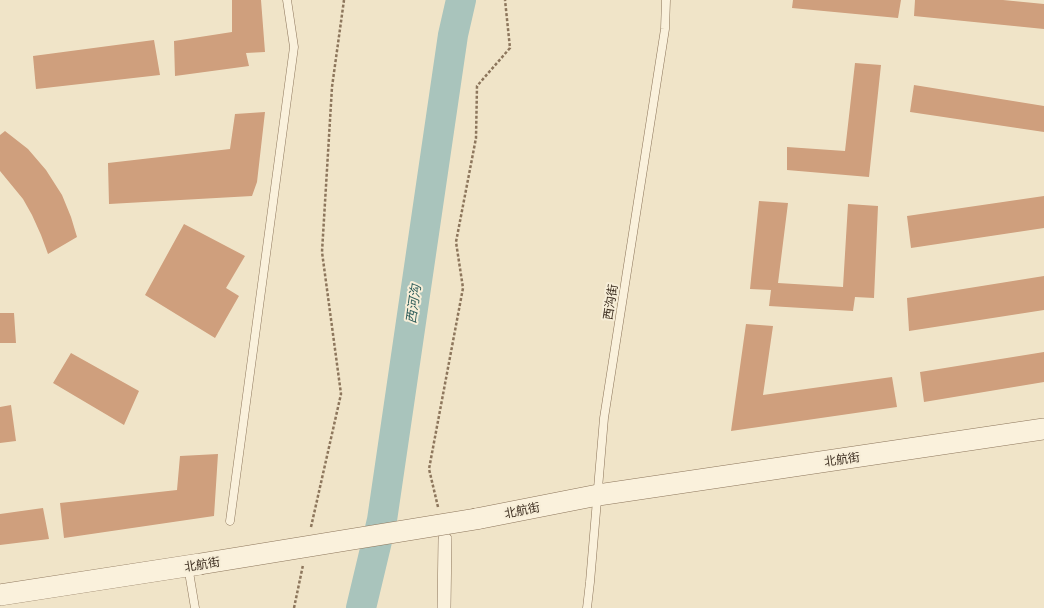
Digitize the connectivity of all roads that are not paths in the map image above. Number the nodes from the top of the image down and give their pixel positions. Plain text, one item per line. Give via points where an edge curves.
1 (287, 0) edge
2 (666, 0) edge
3 (1044, 429) edge
4 (598, 495) junction
5 (230, 521) dead end
6 (445, 539) dead end
7 (194, 565) junction
8 (0, 595) edge
9 (195, 608) edge
10 (444, 608) edge
11 (587, 608) edge

1 - 5 lane via 294,47
2 - 4 lane, 西沟街 via 665,29 606,411
3 - 4 street, 北航街
4 - 7 street, 北航街, bridge via 476,519
4 - 11 lane, 西沟街
6 - 10 street
7 - 8 street, 北航街
7 - 9 lane

